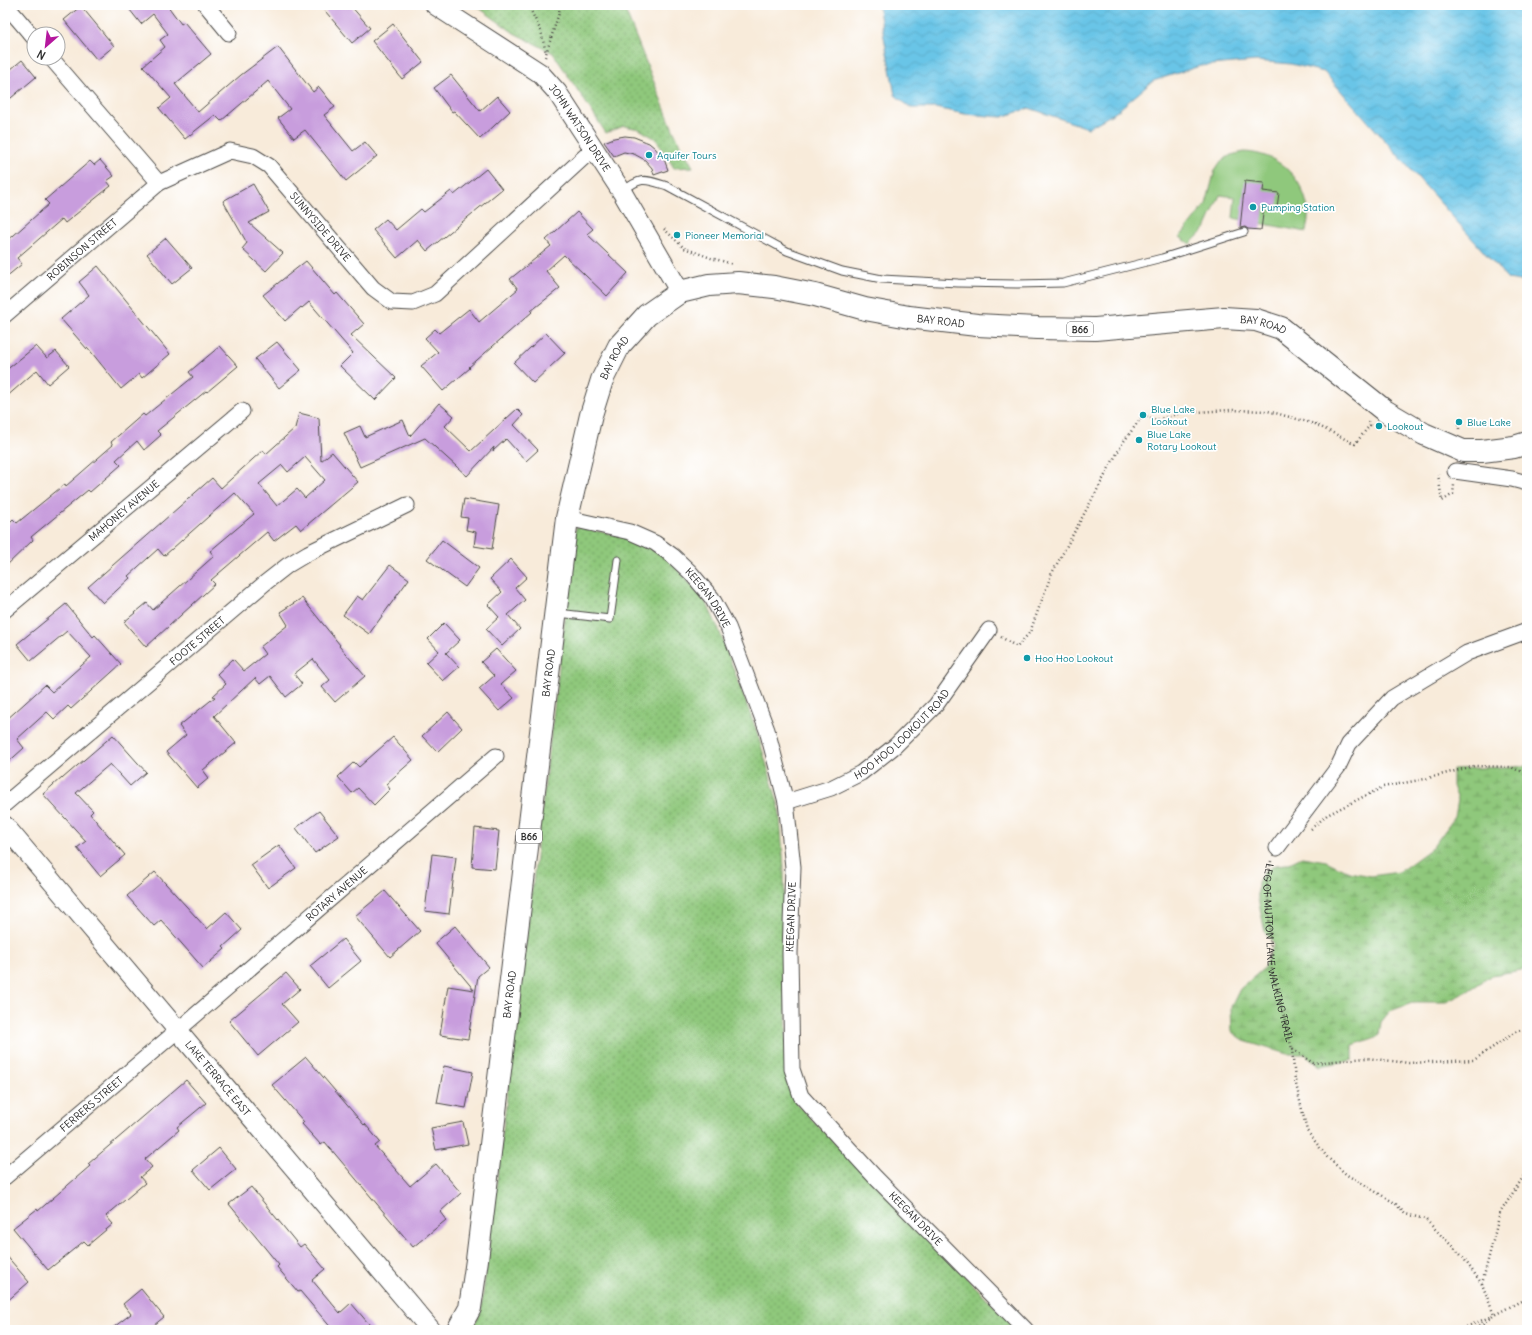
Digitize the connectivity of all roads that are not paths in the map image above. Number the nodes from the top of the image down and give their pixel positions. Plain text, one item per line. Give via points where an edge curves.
1 (206, 5) edge
2 (435, 5) edge
3 (11, 11) edge
4 (26, 29) edge
5 (229, 33) dead end
6 (58, 66) edge
7 (594, 148) junction
8 (159, 183) junction
9 (622, 192) junction
10 (1244, 232) dead end
11 (680, 292) junction
12 (5, 315) edge
13 (242, 410) dead end
14 (1527, 443) edge
15 (1455, 471) road end
16 (1527, 483) edge
17 (407, 505) dead end
18 (567, 518) junction
19 (618, 560) dead end
20 (5, 610) edge
21 (556, 613) junction
22 (989, 630) road end
23 (1527, 631) edge
24 (496, 756) dead end
25 (786, 802) junction
26 (5, 804) edge
27 (5, 826) edge
28 (1277, 848) road end
29 (177, 1031) junction
30 (5, 1177) edge
31 (431, 1330) edge
32 (458, 1330) edge
33 (1026, 1330) edge

1 - 5 street
2 - 7 street, JOHN WATSON DRIVE via 540,73 557,92
3 - 4 street
6 - 8 street
7 - 8 street, SUNNYSIDE DRIVE via 435,294 413,303 392,302 373,288 269,166 253,156 230,151
7 - 9 street, JOHN WATSON DRIVE
8 - 12 street, ROBINSON STREET
9 - 10 lane via 633,183 646,179 667,186 787,251 842,271 882,279 1017,284 1063,282 1162,258
9 - 11 street, JOHN WATSON DRIVE
11 - 14 main road, BAY ROAD / B66 via 709,285 738,283 815,295 909,317 1038,328 1095,329 1216,319 1256,320 1281,328 1385,411 1424,434 1462,451 1482,452
11 - 18 main road, BAY ROAD / B66 via 647,315 618,346 602,380 591,415
13 - 20 street, MAHONEY AVENUE
15 - 16 street
17 - 26 street, FOOTE STREET via 288,565
18 - 21 main road, BAY ROAD / B66
18 - 25 street, KEEGAN DRIVE via 630,532 655,543 690,572 712,598 728,627 767,730
19 - 21 lane via 610,619
21 - 32 main road, BAY ROAD / B66 via 477,1260 470,1308
22 - 25 street, HOO HOO LOOKOUT ROAD via 936,704 895,746 860,773 837,785
23 - 28 street, LEG OF MUTTON LAKE WALKING TRAIL via 1467,653 1392,698 1349,744 1338,767
24 - 29 street, ROTARY AVENUE
25 - 33 street, KEEGAN DRIVE via 793,867 790,953 792,1069 801,1096 874,1176
27 - 29 street, LAKE TERRACE EAST
29 - 30 street, FERRERS STREET
29 - 31 street, LAKE TERRACE EAST

